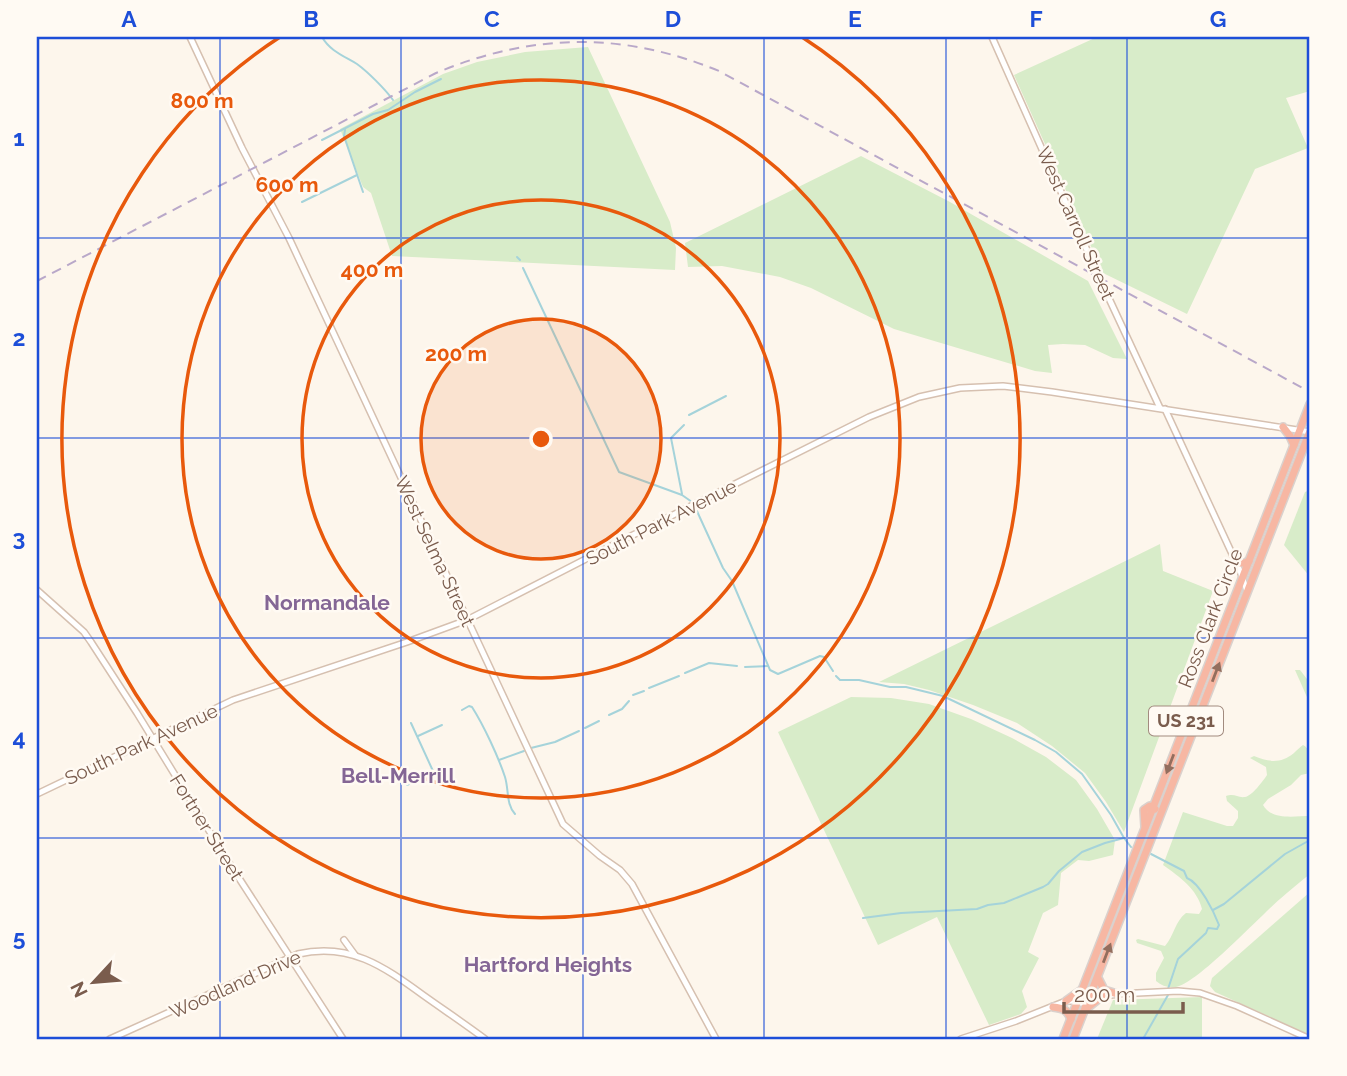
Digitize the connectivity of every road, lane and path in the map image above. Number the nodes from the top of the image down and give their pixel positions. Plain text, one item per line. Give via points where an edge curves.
1 (190, 37) edge
2 (992, 37) edge
3 (1310, 404) edge
4 (1163, 409) junction
5 (1283, 427) junction
6 (1300, 430) junction
7 (1310, 432) edge
8 (1294, 445) junction
9 (1283, 474) junction
10 (1292, 477) junction
11 (1260, 531) junction
12 (1270, 535) junction
13 (1249, 561) junction
14 (1237, 563) junction
15 (1242, 577) junction
16 (37, 590) edge
17 (1248, 592) junction
18 (467, 621) junction
19 (153, 739) junction
20 (1178, 742) junction
21 (1188, 746) junction
22 (37, 793) edge
23 (1153, 807) junction
24 (1159, 819) junction
25 (344, 940) dead end
26 (355, 955) junction
27 (290, 958) junction
28 (1098, 977) junction
29 (1083, 988) junction
30 (1117, 994) junction
31 (1102, 996) junction
32 (1090, 997) junction
33 (1066, 1001) junction
34 (1077, 1002) junction
35 (1053, 1007) junction
36 (1084, 1012) junction
37 (1071, 1019) junction
38 (110, 1039) edge
39 (344, 1039) edge
40 (485, 1039) edge
41 (716, 1039) edge
42 (961, 1039) edge
43 (1063, 1039) edge
44 (1073, 1039) edge
45 (1310, 1039) edge

1 - 18 street, West Selma Street
2 - 4 street, West Carroll Street
3 - 6 highway, Ross Clark Circle / US 231
4 - 5 street, South Park Avenue
4 - 14 street, West Carroll Street
4 - 18 street, South Park Avenue via 1003,386 960,388 919,397 869,417
5 - 6 street, South Park Avenue
5 - 8 highway
6 - 7 street, South Park Avenue
6 - 8 highway, Ross Clark Circle / US 231
7 - 10 highway, Ross Clark Circle / US 231
8 - 9 highway, Ross Clark Circle / US 231
9 - 10 highway
9 - 11 highway, Ross Clark Circle / US 231
10 - 12 highway, Ross Clark Circle / US 231
11 - 12 highway
11 - 13 highway, Ross Clark Circle / US 231
12 - 17 highway, Ross Clark Circle / US 231
13 - 14 highway
13 - 15 highway, Ross Clark Circle / US 231
14 - 15 street, West Carroll Street
15 - 17 street, West Carroll Street
15 - 20 highway, Ross Clark Circle / US 231
16 - 19 street, Fortner Street via 84,632
21 -> 17 highway, Ross Clark Circle / US 231
18 - 19 street, South Park Avenue via 233,700
18 - 41 street, West Selma Street via 563,824 632,884
19 - 22 street, South Park Avenue
19 - 27 street, Fortner Street
20 - 21 highway
20 -> 23 highway, Ross Clark Circle / US 231
21 - 24 highway, Ross Clark Circle / US 231
23 - 24 highway
23 - 29 highway, Ross Clark Circle / US 231
28 -> 24 highway, Ross Clark Circle / US 231
25 - 26 street
26 - 27 street, Woodland Drive via 322,950
26 - 40 street via 390,972
27 - 38 street, Woodland Drive
27 - 39 street, Fortner Street
28 - 30 highway via 1104,990
28 - 32 highway, Ross Clark Circle / US 231
29 - 32 street
29 - 33 highway
29 - 34 highway, Ross Clark Circle / US 231
30 - 31 street
30 - 45 street via 1199,993
31 - 32 street
31 - 36 highway
32 - 36 highway, Ross Clark Circle / US 231
33 - 34 street
33 - 35 street
34 - 36 street
34 - 37 highway, Ross Clark Circle / US 231
35 - 37 highway via 1066,1010
35 - 42 street
36 - 44 highway, Ross Clark Circle / US 231
37 - 43 highway, Ross Clark Circle / US 231

